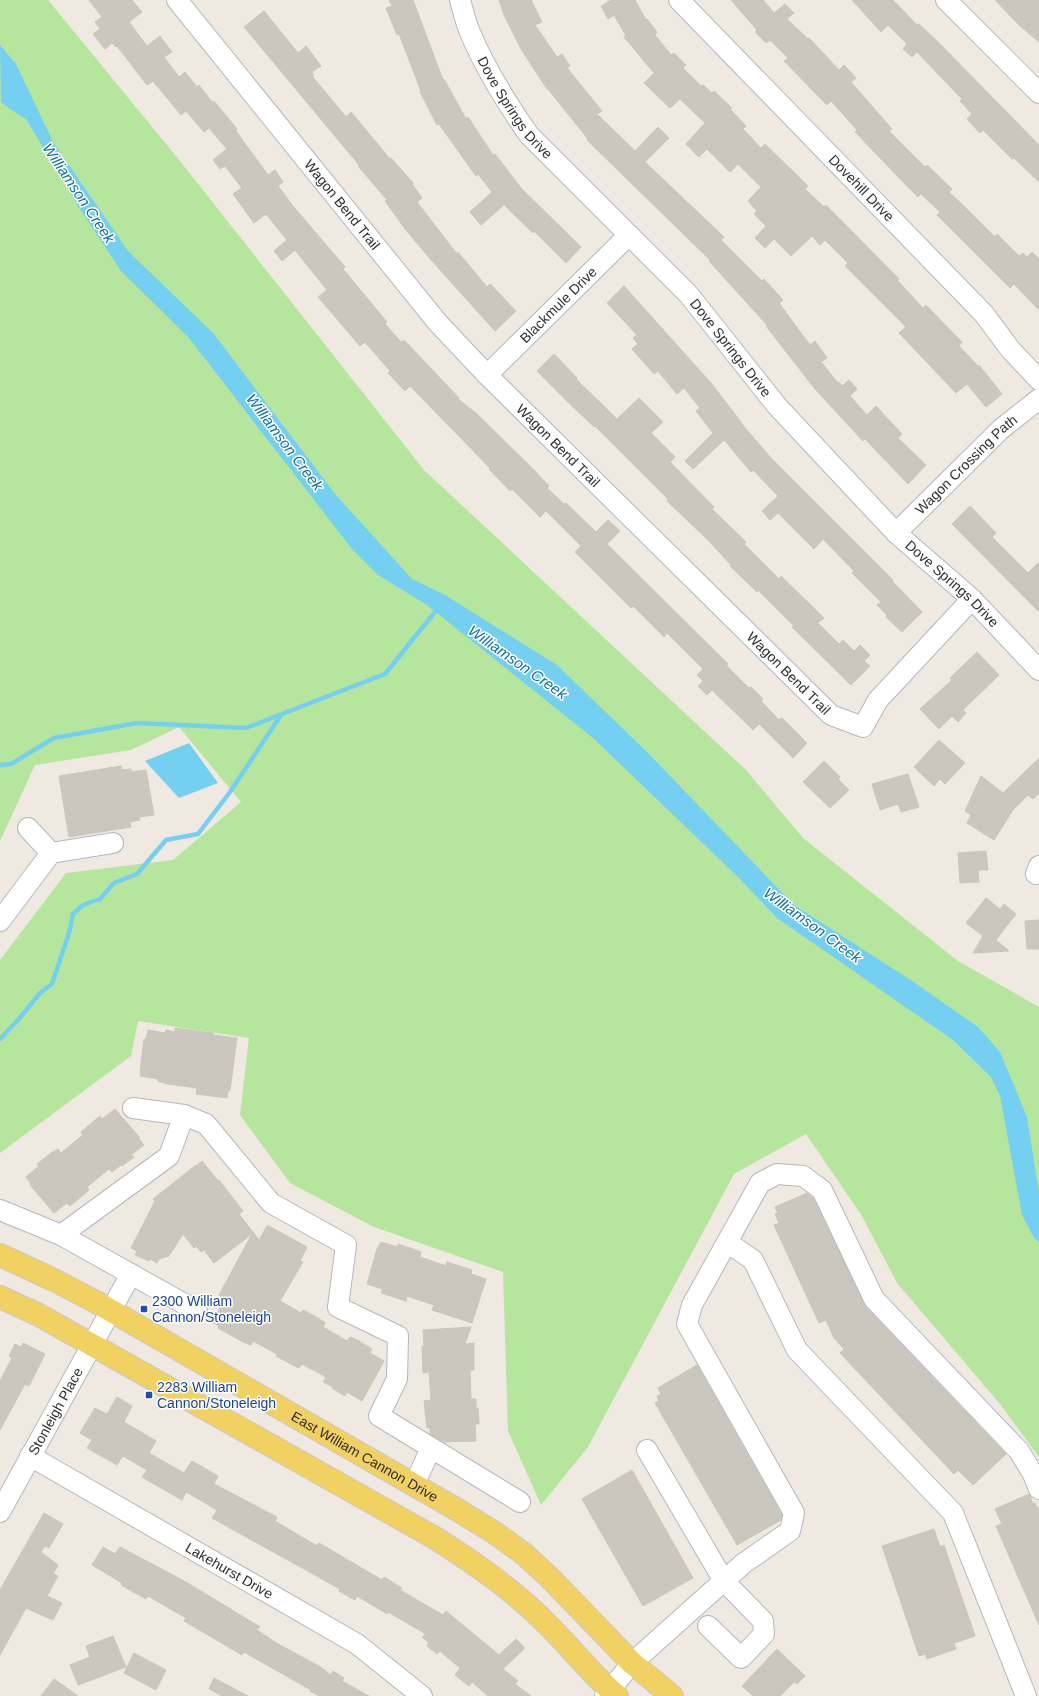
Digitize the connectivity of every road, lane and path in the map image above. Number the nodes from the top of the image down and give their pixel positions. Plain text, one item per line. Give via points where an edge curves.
1 (177, 0) edge
2 (460, 0) edge
3 (679, 0) edge
4 (946, 0) edge
5 (1039, 93) edge
6 (629, 235) junction
7 (487, 375) junction
8 (1039, 380) edge
9 (1039, 399) edge
10 (896, 533) junction
11 (972, 599) junction
12 (1039, 670) edge
13 (28, 828) dead end
14 (113, 843) dead end
15 (51, 853) junction
16 (0, 921) edge
17 (133, 1108) dead end
18 (184, 1115) junction
19 (0, 1210) edge
20 (61, 1235) junction
21 (727, 1242) junction
22 (0, 1255) edge
23 (131, 1274) junction
24 (0, 1297) edge
25 (111, 1311) junction
26 (197, 1311) dead end
27 (92, 1345) junction
28 (431, 1448) junction
29 (647, 1450) dead end
30 (30, 1456) junction
31 (414, 1485) junction
32 (1039, 1489) edge
33 (520, 1502) dead end
34 (0, 1512) edge
35 (724, 1581) junction
36 (708, 1626) dead end
37 (632, 1662) junction
38 (610, 1694) edge
39 (422, 1696) edge
40 (672, 1696) edge
41 (1026, 1696) edge

1 - 7 street, Wagon Bend Trail via 438,323
2 - 6 street, Dove Springs Drive via 469,30 486,65 529,135
3 - 8 street, Dovehill Drive via 984,314 1010,349
4 - 5 street
6 - 7 street, Blackmule Drive
6 - 10 street, Dove Springs Drive via 689,295 777,406
7 - 11 street, Wagon Bend Trail via 831,715 863,727 878,700
9 - 10 street, Wagon Crossing Path via 1001,429
10 - 11 street, Dove Springs Drive
11 - 12 street, Dove Springs Drive
13 - 15 street
14 - 15 street
15 - 16 street
17 - 18 street
18 - 20 street via 169,1156
18 - 28 street via 206,1124 271,1203 346,1246 338,1307 398,1336 397,1379 378,1416
19 - 20 street
20 - 23 street
21 - 32 street via 760,1183 778,1174 803,1176 822,1190 874,1299 1019,1451
21 - 35 street via 692,1305 687,1324 794,1513 790,1531
21 - 41 street via 753,1260 797,1350 953,1513
22 - 25 main road, East William Cannon Drive via 56,1281
23 - 25 street, Stonleigh Place
23 - 26 street
24 - 27 main road via 39,1315
25 - 27 street, Stonleigh Place
25 - 31 main road, East William Cannon Drive
27 - 30 street, Stonleigh Place
27 - 38 main road via 435,1538 478,1566 514,1593 549,1626
28 - 31 street
28 - 33 street
29 - 35 street
30 - 34 street, Stonleigh Place
30 - 39 street, Lakehurst Drive via 357,1644
31 - 37 main road, East William Cannon Drive via 489,1529 524,1554
35 - 36 street via 764,1621 764,1634 741,1658
35 - 37 street
37 - 38 street
37 - 40 main road, East William Cannon Drive

